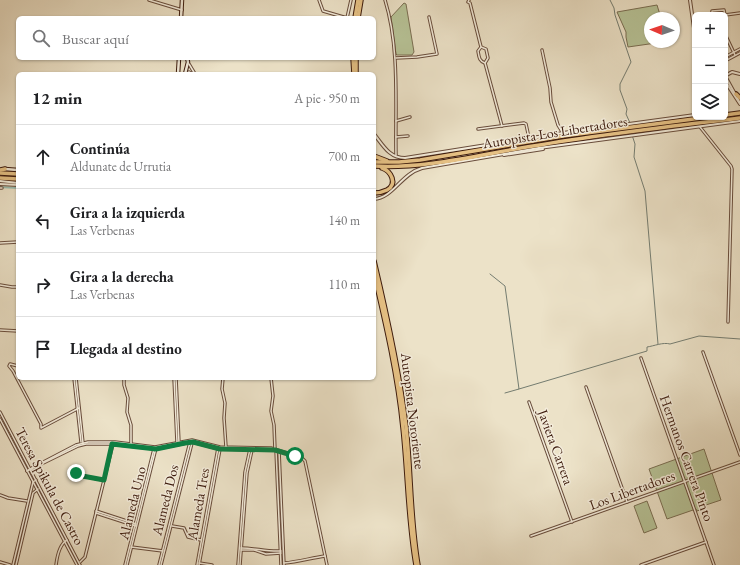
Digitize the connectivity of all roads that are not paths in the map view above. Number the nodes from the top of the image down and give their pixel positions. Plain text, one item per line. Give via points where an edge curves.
1 (149, 0) edge
2 (182, 0) edge
3 (319, 0) edge
4 (351, 0) edge
5 (360, 0) edge
6 (385, 0) edge
7 (690, 0) edge
8 (470, 3) dead end
9 (182, 10) junction
10 (712, 12) edge
11 (724, 12) edge
12 (740, 13) edge
13 (692, 15) edge
14 (728, 15) edge
15 (181, 16) edge
16 (342, 16) edge
17 (348, 16) edge
18 (356, 16) edge
19 (429, 17) dead end
20 (728, 40) edge
21 (481, 47) junction
22 (740, 49) edge
23 (542, 50) dead end
24 (734, 52) junction
25 (740, 53) edge
26 (728, 55) edge
27 (735, 55) junction
28 (395, 58) junction
29 (728, 59) edge
30 (179, 60) edge
31 (355, 60) edge
32 (188, 62) joint
33 (486, 63) junction
34 (179, 72) edge
35 (186, 72) edge
36 (193, 72) edge
37 (355, 72) edge
38 (728, 74) edge
39 (740, 74) edge
40 (728, 81) edge
41 (726, 84) edge
42 (736, 94) junction
43 (740, 98) edge
44 (740, 103) edge
45 (740, 113) edge
46 (692, 115) edge
47 (728, 115) edge
48 (410, 117) dead end
49 (740, 118) edge
50 (692, 119) edge
51 (396, 121) junction
52 (740, 121) edge
53 (634, 125) junction
54 (502, 126) junction
55 (624, 126) junction
56 (700, 127) junction
57 (478, 129) dead end
58 (563, 133) junction
59 (635, 133) junction
60 (626, 135) junction
61 (408, 136) dead end
62 (376, 137) edge
63 (396, 137) junction
64 (529, 138) junction
65 (376, 157) edge
66 (396, 157) junction
67 (376, 162) edge
68 (394, 162) junction
69 (376, 166) edge
70 (379, 167) junction
71 (0, 169) edge
72 (5, 169) joint
73 (16, 170) edge
74 (0, 173) edge
75 (16, 174) edge
76 (0, 178) edge
77 (16, 179) edge
78 (0, 183) edge
79 (16, 184) edge
80 (376, 193) edge
81 (376, 199) edge
82 (0, 242) edge
83 (16, 242) edge
84 (376, 270) edge
85 (376, 282) edge
86 (0, 285) edge
87 (16, 287) edge
88 (728, 322) dead end
89 (0, 330) edge
90 (16, 331) edge
91 (704, 352) dead end
92 (640, 358) dead end
93 (16, 366) edge
94 (16, 367) edge
95 (13, 371) junction
96 (16, 377) edge
97 (18, 380) edge
98 (75, 380) edge
99 (124, 380) edge
100 (175, 380) edge
101 (223, 380) edge
102 (270, 380) edge
103 (586, 387) dead end
104 (529, 402) dead end
105 (78, 408) junction
106 (0, 412) edge
107 (3, 417) junction
108 (0, 419) edge
109 (191, 441) junction
110 (113, 443) junction
111 (178, 443) junction
112 (82, 444) junction
113 (131, 446) junction
114 (155, 448) junction
115 (219, 448) junction
116 (226, 448) junction
117 (251, 448) junction
118 (275, 450) junction
119 (279, 451) junction
120 (740, 455) edge
121 (740, 462) edge
122 (30, 470) junction
123 (27, 471) junction
124 (77, 475) dead end
125 (36, 480) junction
126 (104, 480) junction
127 (33, 482) junction
128 (684, 482) junction
129 (40, 488) junction
130 (37, 490) junction
131 (0, 495) edge
132 (28, 501) junction
133 (31, 502) junction
134 (627, 502) junction
135 (96, 512) junction
136 (572, 522) junction
137 (136, 525) junction
138 (170, 526) junction
139 (530, 536) dead end
140 (67, 540) junction
141 (202, 540) junction
142 (64, 541) junction
143 (706, 542) junction
144 (131, 547) junction
145 (240, 548) junction
146 (164, 552) junction
147 (282, 552) junction
148 (325, 556) junction
149 (0, 562) edge
150 (80, 564) edge
151 (198, 564) edge
152 (282, 564) edge
153 (10, 565) edge
154 (15, 565) edge
155 (56, 565) edge
156 (77, 565) edge
157 (126, 565) edge
158 (160, 565) edge
159 (212, 565) edge
160 (239, 565) edge
161 (327, 565) edge
162 (417, 565) edge
163 (641, 565) edge
164 (714, 565) edge

1 - 9 street
2 - 9 main road
3 - 16 street via 322,10
4 - 17 street
5 - 18 highway
6 - 28 street
7 - 13 street
8 - 21 street
9 - 15 main road
10 - 11 street
12 - 14 street
19 - 28 street via 437,54
20 - 24 street
21 - 33 street via 486,50
21 - 33 street via 478,50 480,59
22 - 24 street
23 - 58 street via 551,101
24 - 26 street
24 - 27 street
25 - 27 street
27 - 29 street
28 - 51 street
30 - 34 main road
31 - 37 highway
32 - 35 main road
32 - 36 street
33 - 54 street
38 - 39 street via 732,72
40 - 42 street
41 - 44 street
42 - 43 highway
42 - 44 street
45 - 47 highway
46 - 53 street
48 - 51 street
49 - 59 highway, Autopista Los Libertadores
50 - 53 highway, Autopista Los Libertadores
51 - 63 street
52 - 56 street
53 - 55 highway, Autopista Los Libertadores
54 - 57 street
54 - 64 street via 525,123
55 - 58 street
55 - 68 highway, Autopista Los Libertadores via 420,160
56 - 59 street
56 - 88 street via 732,170
58 - 64 street
59 - 60 highway, Autopista Los Libertadores
60 - 70 highway, Autopista Los Libertadores via 558,142 424,164
60 - 81 street via 416,170 407,175 387,195
61 - 63 street
62 - 66 street via 386,150
63 - 66 street
64 - 66 street via 414,157
65 - 68 highway
67 - 68 highway, Autopista Los Libertadores
69 - 70 highway, Autopista Los Libertadores
70 - 80 highway via 390,172 392,183 387,190
71 - 72 highway
72 - 73 main road
74 - 75 highway
76 - 77 highway
78 - 79 street
82 - 83 street
84 - 162 highway, Autopista Nororiente via 400,384
85 - 162 highway, Autopista Nororiente via 401,407
86 - 87 street
89 - 90 street
91 - 120 street
92 - 128 street, Hermanos Carrera Pinto
93 - 95 street via 9,365
94 - 95 street
95 - 96 street
97 - 105 street via 41,428
98 - 105 street
99 - 113 street via 131,426
100 - 111 street
101 - 116 street via 222,389 226,403
102 - 118 street
103 - 134 street
104 - 136 street, Javiera Carrera
105 - 112 street
106 - 107 street, Teresa Spikula de Castro
107 - 108 street, Teresa Spikula de Castro
107 - 122 street, Teresa Spikula de Castro
108 - 123 street, Teresa Spikula de Castro
109 - 111 street
109 - 115 street
109 - 138 street, Alameda Dos
110 - 112 street
110 - 113 street
110 - 126 street
111 - 114 street
112 - 122 street
113 - 114 street
114 - 137 street, Alameda Uno
115 - 116 street
115 - 141 street, Alameda Tres
116 - 117 street
117 - 118 street
117 - 145 street via 245,472
118 - 119 street
118 - 147 street
119 - 147 street
119 - 148 street via 305,461
121 - 128 street, Los Libertadores
122 - 123 street
122 - 125 street, Teresa Spikula de Castro
123 - 127 street, Teresa Spikula de Castro
124 - 126 street
125 - 127 street
125 - 129 street, Teresa Spikula de Castro
126 - 135 street
127 - 130 street, Teresa Spikula de Castro
127 - 132 street
128 - 134 street, Los Libertadores
128 - 143 street, Hermanos Carrera Pinto
129 - 130 street
129 - 140 street, Teresa Spikula de Castro
130 - 133 street
130 - 142 street, Teresa Spikula de Castro
131 - 132 street
132 - 133 street
132 - 154 street
133 - 154 street
134 - 136 street, Los Libertadores
135 - 137 street
135 - 150 street via 85,557
136 - 139 street, Los Libertadores
137 - 144 street, Alameda Uno
138 - 141 street via 184,528 188,537
138 - 146 street, Alameda Dos
140 - 142 street
140 - 150 street, Teresa Spikula de Castro
141 - 151 street, Alameda Tres
142 - 155 street
142 - 156 street, Teresa Spikula de Castro
143 - 163 street
143 - 164 street, Hermanos Carrera Pinto
144 - 146 street
144 - 157 street, Alameda Uno
145 - 147 street
145 - 160 street
146 - 158 street, Alameda Dos
147 - 152 street
148 - 152 street
148 - 161 street
149 - 153 street
150 - 156 street
151 - 159 street

